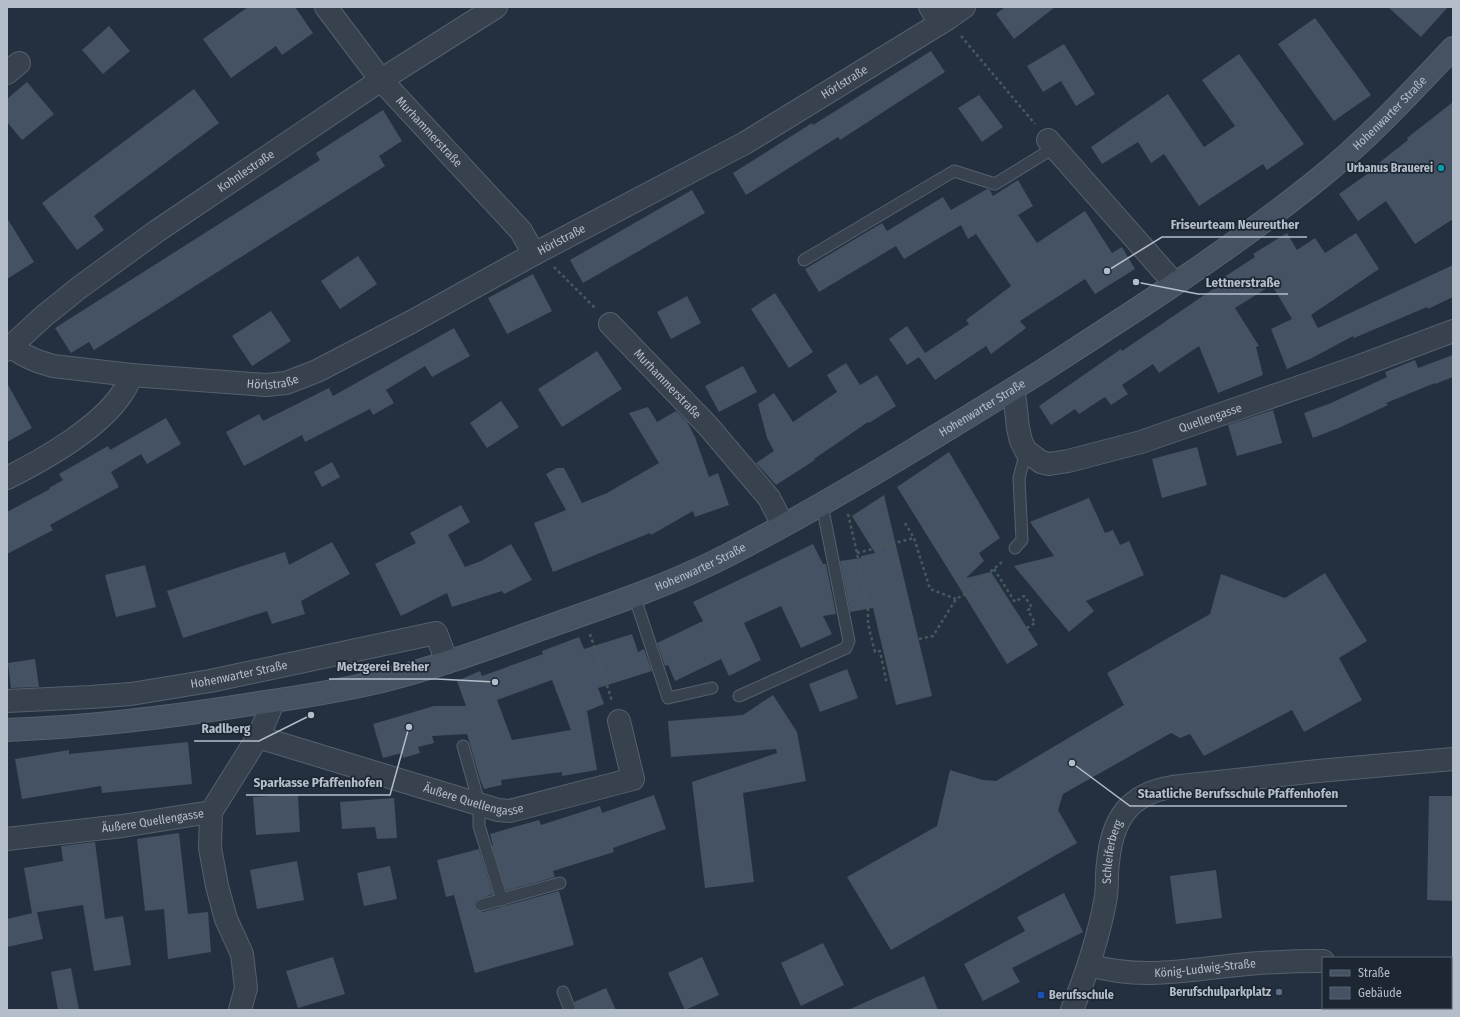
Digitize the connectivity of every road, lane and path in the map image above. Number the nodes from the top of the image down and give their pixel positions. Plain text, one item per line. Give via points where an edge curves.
1 (326, 7) edge
2 (496, 7) edge
3 (945, 14) edge
4 (1453, 48) edge
5 (381, 80) junction
6 (1052, 144) junction
7 (537, 252) junction
8 (804, 260) dead end
9 (1175, 284) junction
10 (610, 324) joint
11 (1453, 331) edge
12 (9, 349) edge
13 (131, 375) junction
14 (1010, 392) junction
15 (1026, 451) junction
16 (7, 478) edge
17 (843, 492) junction
18 (822, 504) junction
19 (906, 523) dead end
20 (783, 526) junction
21 (914, 538) junction
22 (1015, 548) joint
23 (857, 552) junction
24 (994, 569) junction
25 (634, 595) junction
26 (956, 599) junction
27 (584, 614) junction
28 (1027, 628) dead end
29 (920, 639) dead end
30 (448, 662) junction
31 (890, 679) dead end
32 (712, 688) dead end
33 (739, 696) dead end
34 (7, 701) edge
35 (274, 701) junction
36 (619, 721) joint
37 (7, 730) edge
38 (258, 737) junction
39 (463, 746) dead end
40 (1453, 759) edge
41 (479, 803) junction
42 (211, 812) junction
43 (7, 839) edge
44 (560, 883) dead end
45 (502, 900) junction
46 (481, 905) dead end
47 (1322, 961) edge
48 (1089, 965) junction
49 (563, 992) dead end
50 (1070, 1009) edge
51 (240, 1010) edge
52 (570, 1010) edge

1 - 5 street, Murhammerstraße
2 - 5 street, Kohnlestraße
3 - 6 path
3 - 7 street, Hörlstraße via 745,143
4 - 9 street, Hohenwarter Straße via 1391,114 1313,184
5 - 7 street, Murhammerstraße via 521,231
5 - 12 street, Kohnlestraße via 158,231 44,316
6 - 8 lane via 995,184 954,172
6 - 9 street
7 - 10 path
7 - 13 street, Hörlstraße via 413,321 317,371 286,383 266,385
9 - 14 street, Hohenwarter Straße
10 - 20 street, Murhammerstraße via 708,426 769,498
11 - 15 street, Quellengasse via 1141,442 1049,464 1041,462
12 - 13 street, Hörlstraße via 53,366
13 - 16 street via 123,392 109,410 90,426 34,465
14 - 15 street via 1015,400 1018,428
14 - 17 street, Hohenwarter Straße
15 - 22 lane via 1019,478 1022,540
17 - 18 street, Hohenwarter Straße
17 - 23 path
18 - 20 street, Hohenwarter Straße
18 - 33 lane via 849,641 846,648
19 - 21 path
20 - 25 street, Hohenwarter Straße via 710,564
21 - 23 path
21 - 26 path via 930,589
22 - 24 path
23 - 31 path via 875,652 880,651 886,680
24 - 26 path via 966,594
24 - 28 path via 1015,602 1024,596 1032,607 1028,610 1035,623
25 - 27 street, Hohenwarter Straße
25 - 32 lane via 668,698
26 - 29 path via 933,636
27 - 30 street, Hohenwarter Straße
27 - 36 path
30 - 34 street, Hohenwarter Straße via 436,632 210,681 131,694
30 - 35 street, Hohenwarter Straße via 382,681
35 - 37 street, Hohenwarter Straße via 134,720
35 - 38 street, Äußere Quellengasse
36 - 41 street, Äußere Quellengasse via 633,779 510,811 498,810
38 - 41 street, Äußere Quellengasse
38 - 42 street, Äußere Quellengasse
39 - 41 lane
40 - 48 street, Schleiferberg via 1172,787 1158,789 1135,800 1126,809 1113,837 1107,864 1105,902
41 - 45 lane via 479,826
42 - 43 street, Äußere Quellengasse via 122,826
42 - 51 street via 210,848 217,886 226,919 242,954 246,988
44 - 45 lane
45 - 46 lane
47 - 48 street, König-Ludwig-Straße via 1247,964 1147,974 1119,972
48 - 50 street, Schleiferberg via 1082,987
49 - 52 lane

